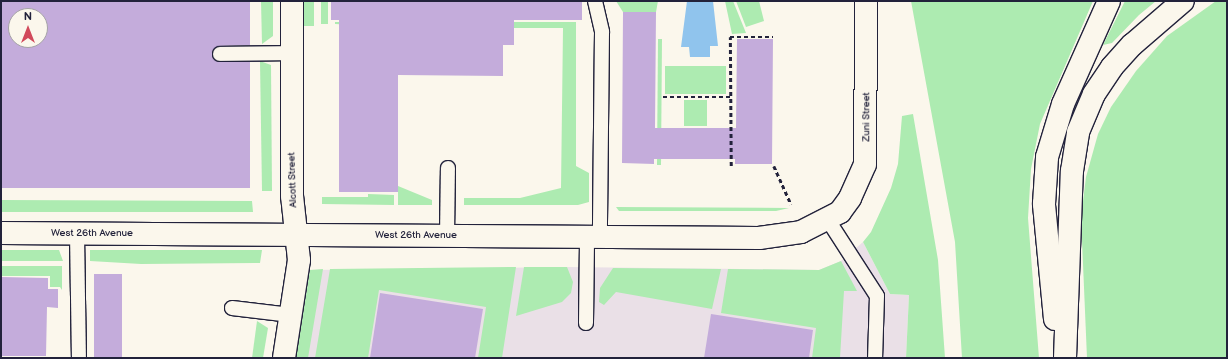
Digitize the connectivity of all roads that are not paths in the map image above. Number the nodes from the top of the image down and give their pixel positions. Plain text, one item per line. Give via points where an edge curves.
1 (292, 1) edge
2 (595, 1) edge
3 (866, 1) edge
4 (1109, 1) edge
5 (1183, 1) edge
6 (292, 53) junction
7 (220, 54) dead end
8 (448, 168) dead end
9 (828, 220) junction
10 (1, 233) edge
11 (77, 234) junction
12 (297, 235) junction
13 (447, 236) junction
14 (593, 237) junction
15 (232, 308) dead end
16 (291, 315) junction
17 (586, 323) dead end
18 (79, 358) edge
19 (284, 358) edge
20 (875, 358) edge
21 (1060, 358) edge
22 (1065, 358) edge

1 - 6 main road, Alcott Street
2 - 14 lane via 602,32
3 - 9 main road, Zuni Street via 865,164 850,198 840,212
4 - 21 main road via 1063,104 1047,157 1045,226
5 - 22 main road via 1132,45 1112,68 1094,94 1078,132 1071,193
6 - 7 lane
6 - 12 main road, Alcott Street via 292,196
8 - 13 lane
9 - 14 main road, West 26th Avenue via 801,232 759,238
9 - 20 lane via 877,296
10 - 11 main road, West 26th Avenue
11 - 12 main road, West 26th Avenue
11 - 18 lane
12 - 13 main road, West 26th Avenue
12 - 16 main road, Alcott Street via 298,266
13 - 14 main road, West 26th Avenue
14 - 17 lane
15 - 16 lane
16 - 19 main road, Alcott Street

